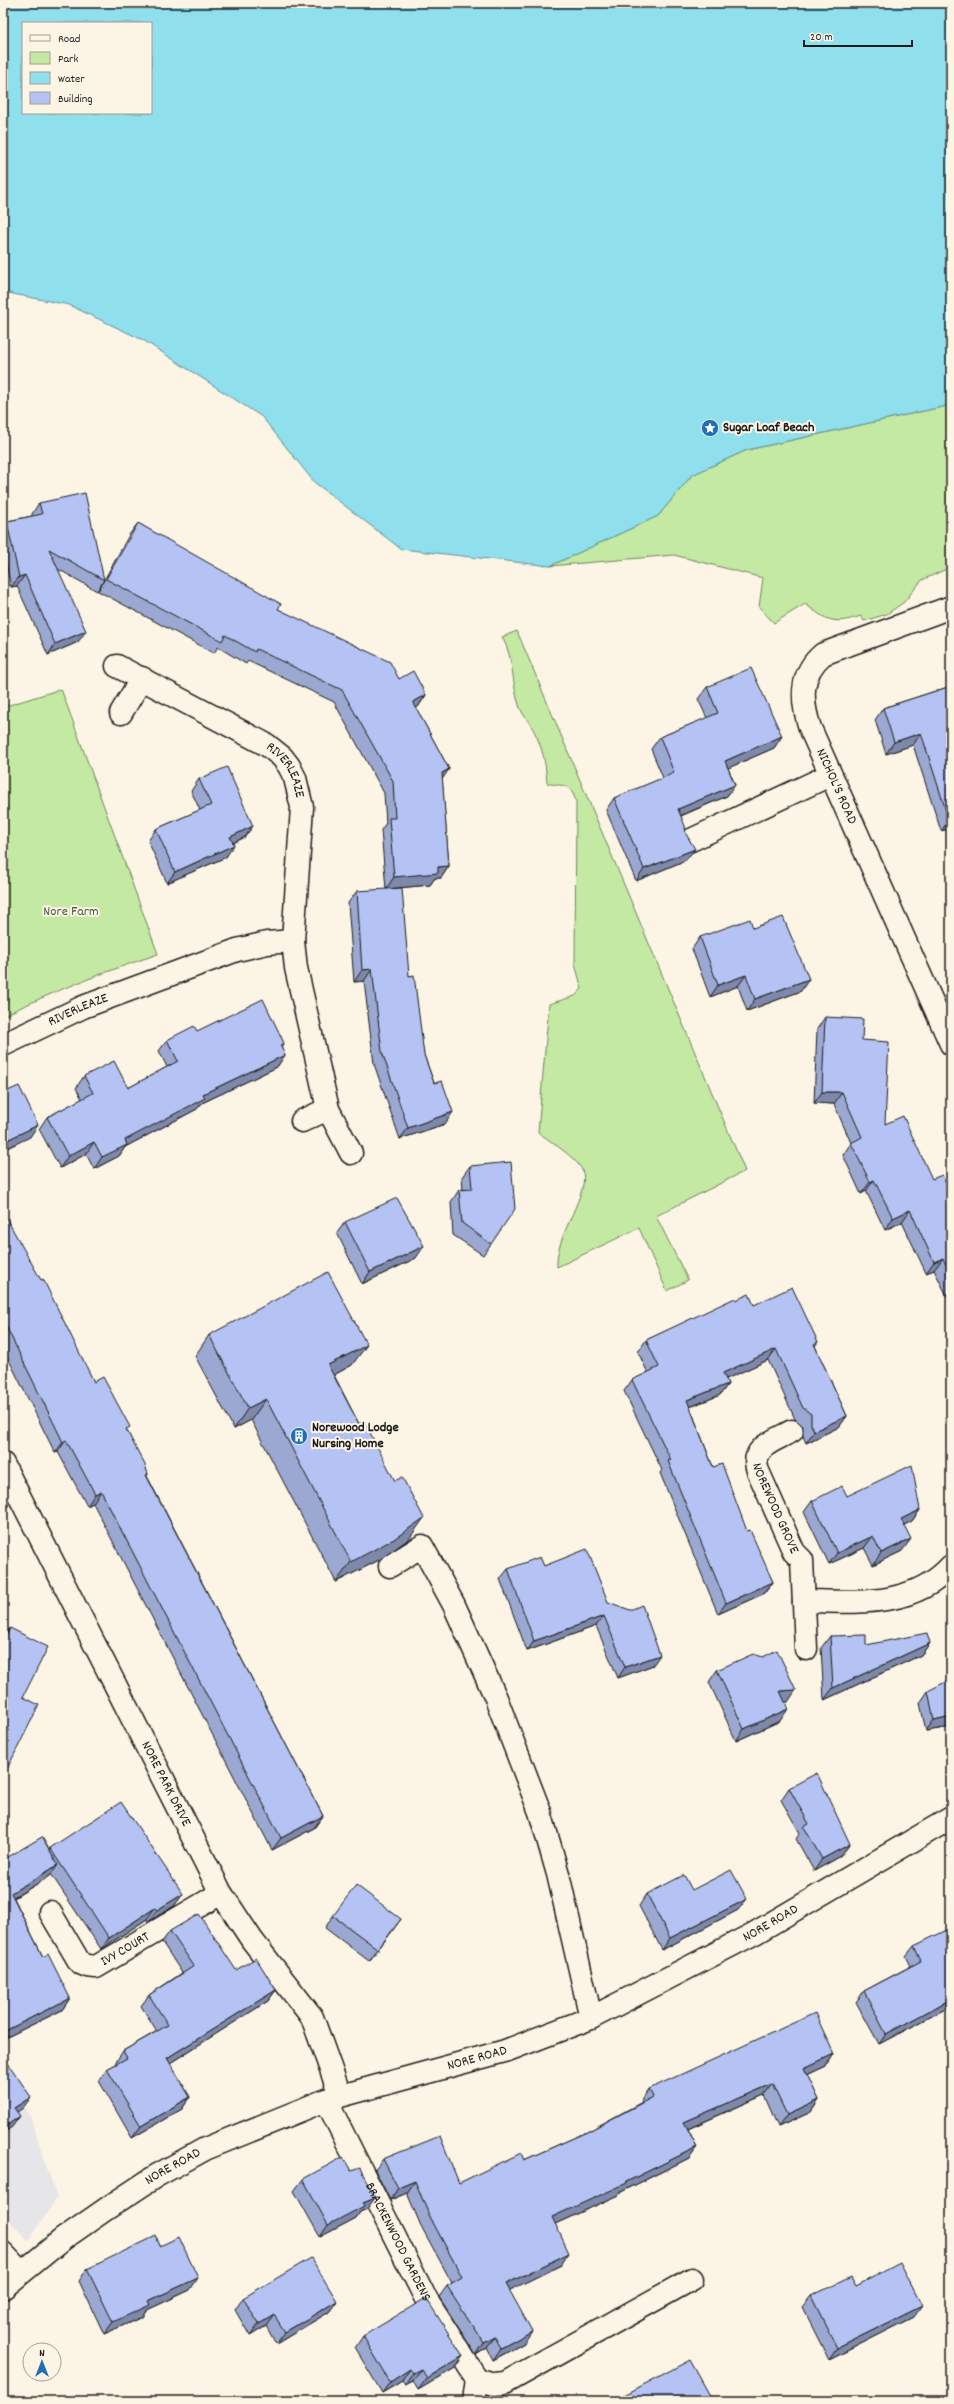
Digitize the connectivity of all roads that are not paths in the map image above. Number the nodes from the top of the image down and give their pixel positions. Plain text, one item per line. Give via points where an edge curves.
1 (951, 607) edge
2 (117, 666) dead end
3 (142, 678) junction
4 (121, 713) dead end
5 (830, 775) junction
6 (689, 841) edge
7 (293, 940) junction
8 (951, 1044) edge
9 (3, 1045) edge
10 (328, 1109) junction
11 (302, 1121) dead end
12 (351, 1153) dead end
13 (792, 1431) dead end
14 (3, 1464) edge
15 (390, 1566) edge
16 (951, 1566) edge
17 (804, 1601) junction
18 (806, 1649) dead end
19 (951, 1818) edge
20 (222, 1893) junction
21 (50, 1912) dead end
22 (591, 2018) junction
23 (333, 2098) junction
24 (3, 2253) edge
25 (21, 2272) junction
26 (692, 2279) dead end
27 (3, 2288) edge
28 (477, 2379) junction
29 (474, 2401) edge

1 - 5 street, NICHOL'S ROAD via 829,651 814,663 804,685 803,702 810,728
2 - 3 street, RIVERLEAZE
3 - 4 street
3 - 7 street, RIVERLEAZE via 267,745 289,766 298,789 302,818
5 - 6 street
5 - 8 street, NICHOL'S ROAD
7 - 9 street, RIVERLEAZE via 236,950 83,1007
7 - 10 street, RIVERLEAZE via 296,968
10 - 11 street
10 - 12 street, RIVERLEAZE
13 - 17 street, NOREWOOD GROVE via 763,1446 756,1461 794,1552 802,1560
14 - 20 street, NORE PARK DRIVE
15 - 22 street via 422,1546 454,1605 496,1698 543,1821
16 - 17 street via 927,1586 897,1598 876,1602
17 - 18 street, NOREWOOD GROVE
19 - 22 street, NORE ROAD via 755,1933
20 - 21 street, IVY COURT via 96,1967 80,1963
20 - 23 street, NORE PARK DRIVE via 252,1940 312,2016
22 - 23 street, NORE ROAD via 505,2052
23 - 25 street, NORE ROAD via 205,2149 156,2176 63,2239
23 - 28 street, BRACKENWOOD GARDENS via 427,2301
24 - 25 street
25 - 27 street, NORE ROAD
26 - 28 street via 505,2383 494,2384
28 - 29 street

